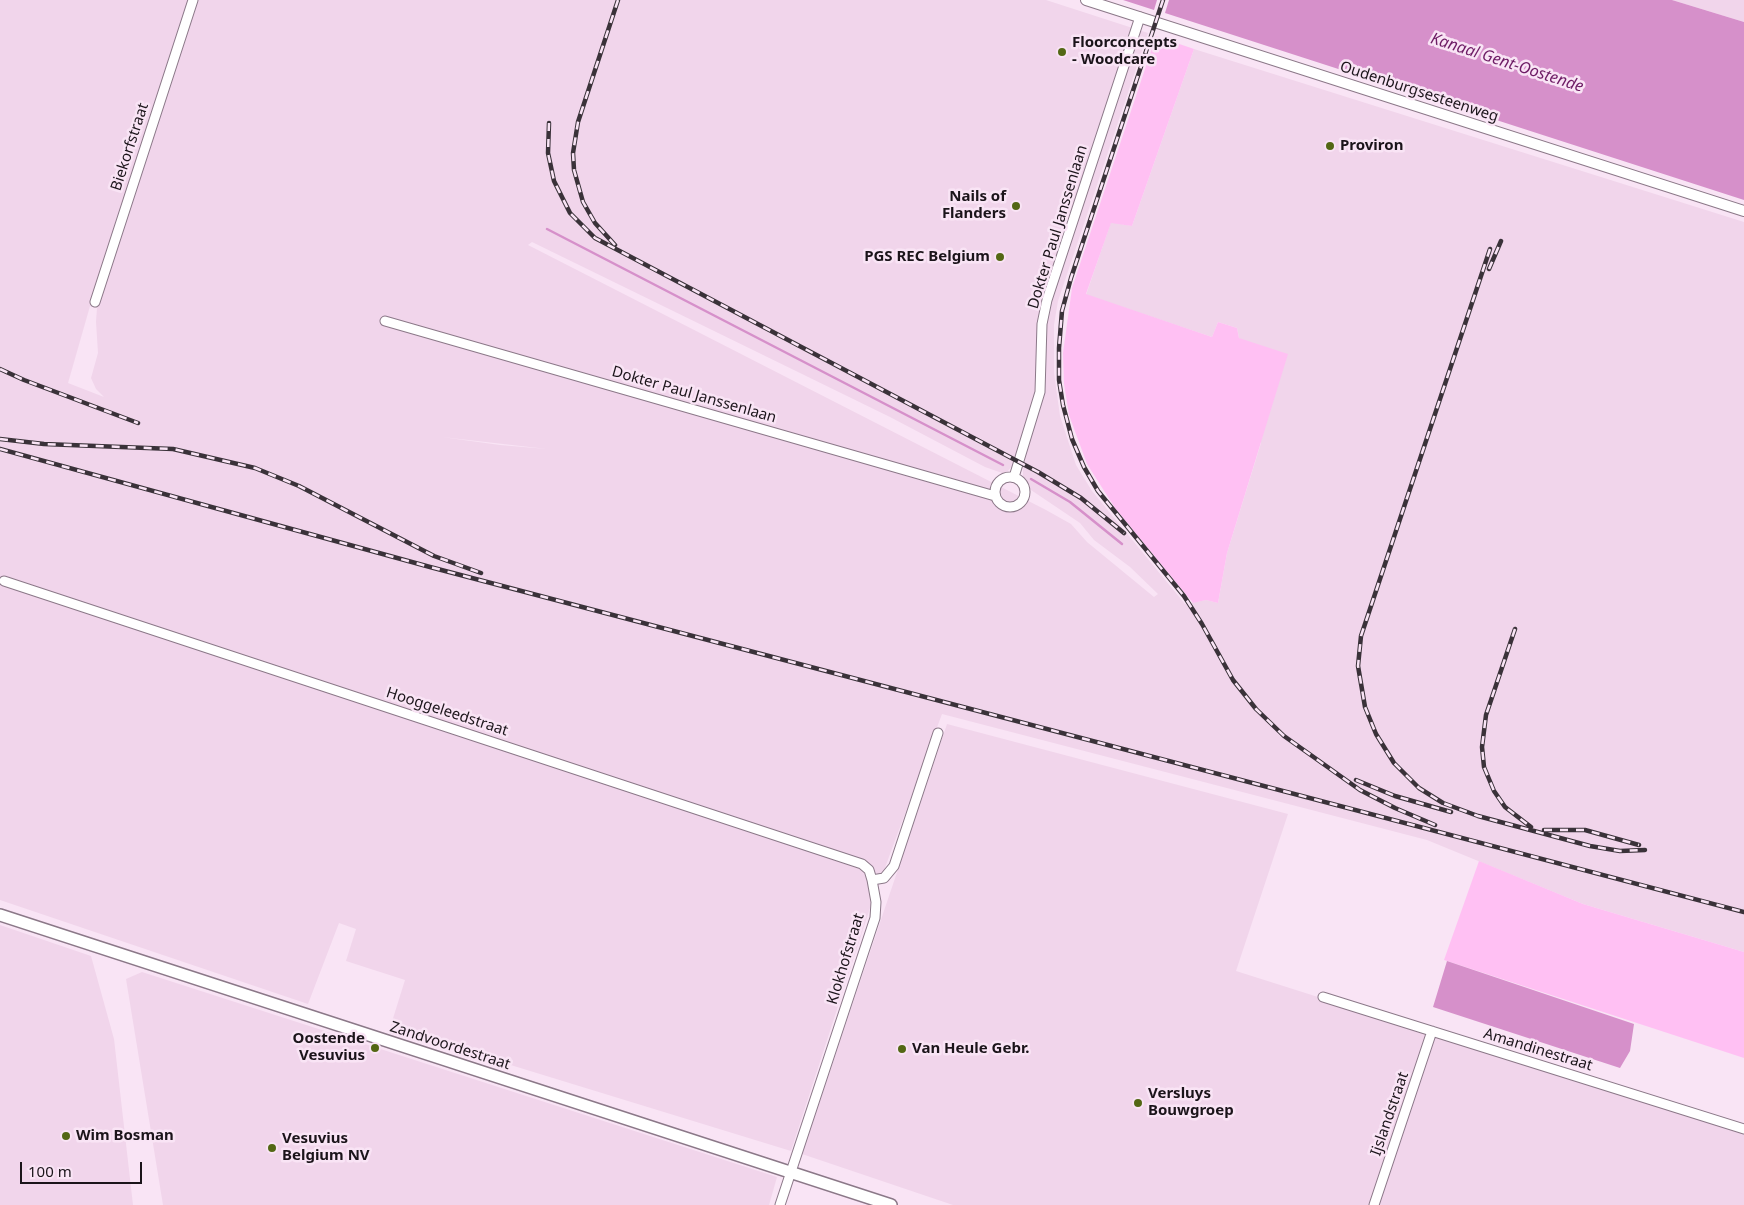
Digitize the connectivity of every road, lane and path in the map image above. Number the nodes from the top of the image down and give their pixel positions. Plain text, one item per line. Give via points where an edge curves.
1 (193, 0) edge
2 (1086, 0) edge
3 (1140, 17) junction
4 (1744, 212) edge
5 (95, 302) dead end
6 (385, 321) dead end
7 (1014, 477) junction
8 (995, 496) junction
9 (4, 581) dead end
10 (938, 733) dead end
11 (872, 880) junction
12 (0, 914) edge
13 (1323, 996) dead end
14 (1432, 1031) junction
15 (1744, 1129) edge
16 (791, 1172) junction
17 (780, 1205) edge
18 (891, 1205) edge
19 (1374, 1205) edge

1 - 5 street, Biekorfstraat
2 - 3 street, Oudenburgsesteenweg
3 - 4 street, Oudenburgsesteenweg
3 - 7 street, Dokter Paul Janssenlaan via 1047,300 1042,324 1040,392
6 - 8 street, Dokter Paul Janssenlaan
7 - 8 street via 999,481
7 - 8 street, Dokter Paul Janssenlaan via 1025,489 1022,500 1011,507
9 - 11 street, Hooggeleedstraat via 862,864 869,870
10 - 11 street via 894,866 884,878
11 - 16 street, Klokhofstraat via 875,918
12 - 16 main road, Zandvoordestraat
13 - 14 street, Amandinestraat
14 - 15 street, Amandinestraat
14 - 19 street, Ijslandstraat
16 - 17 street, Klokhofstraat
16 - 18 main road, Zandvoordestraat

